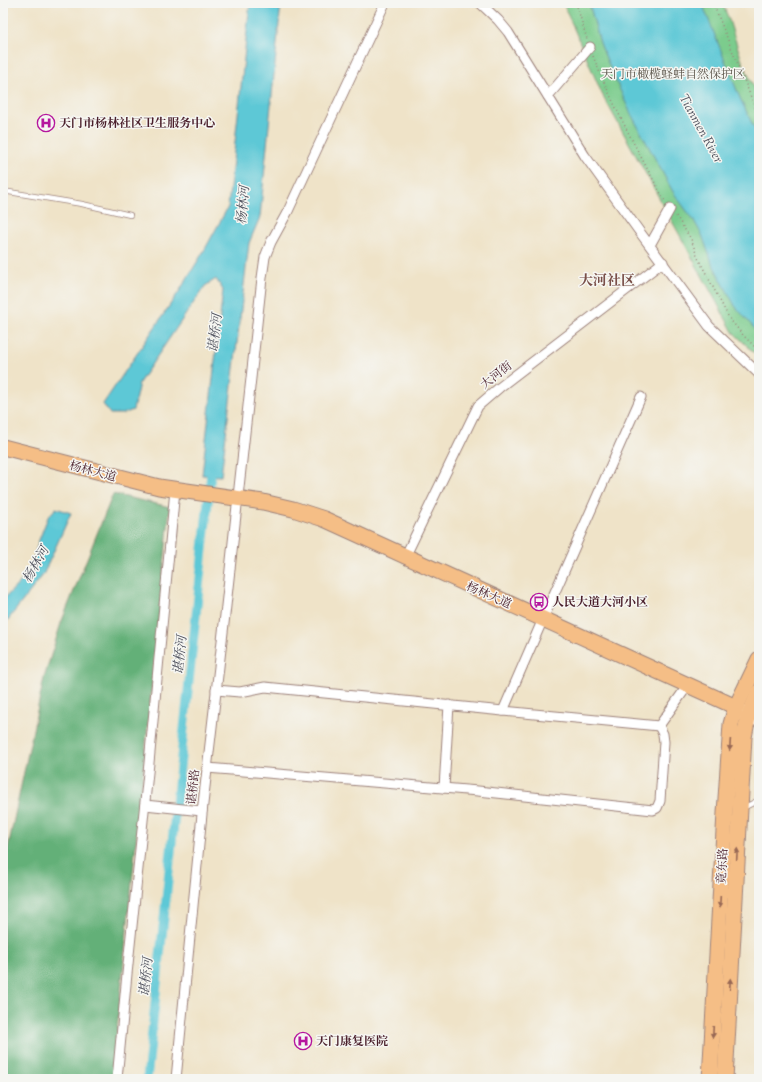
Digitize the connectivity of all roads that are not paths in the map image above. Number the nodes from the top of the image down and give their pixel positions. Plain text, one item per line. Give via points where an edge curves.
1 (385, 3) edge
2 (480, 3) edge
3 (590, 47) road end
4 (548, 96) junction
5 (3, 191) edge
6 (670, 209) road end
7 (130, 215) dead end
8 (650, 245) junction
9 (663, 262) junction
10 (4, 333) dead end
11 (3, 340) edge
12 (759, 374) edge
13 (641, 397) dead end
14 (3, 447) edge
15 (180, 491) junction
16 (237, 499) junction
17 (406, 557) junction
18 (543, 619) junction
19 (759, 660) edge
20 (688, 685) junction
21 (216, 690) junction
22 (759, 692) edge
23 (449, 705) junction
24 (503, 711) junction
25 (752, 711) edge
26 (659, 726) junction
27 (207, 768) junction
28 (444, 788) junction
29 (759, 800) edge
30 (145, 805) junction
31 (739, 810) junction
32 (202, 811) junction
33 (117, 1079) edge
34 (176, 1079) edge
35 (710, 1079) edge
36 (725, 1079) edge

1 - 16 street, 谌桥路 via 266,257
2 - 4 street via 508,32
3 - 4 street
4 - 8 street via 585,156
5 - 7 lane
6 - 8 street
8 - 9 street
9 - 12 street via 709,326
9 - 17 street, 大河街 via 500,386 478,406
10 - 11 lane
13 - 18 street
14 - 15 main road, 杨林大道
15 - 16 main road, 杨林大道
15 - 30 street
16 - 17 main road, 杨林大道 via 293,509 324,519
16 - 21 street, 谌桥路
17 - 18 main road, 杨林大道
18 - 20 main road, 杨林大道
18 - 24 street
19 - 25 main road, 竟东路
20 - 25 main road, 杨林大道
20 - 26 street
21 - 23 street via 240,692 265,687
21 - 27 street, 谌桥路
22 - 25 main road, 竟东路
23 - 24 street
23 - 28 street
24 - 26 street
25 - 31 main road, 竟东路 via 744,737
25 -> 35 main road, 竟东路 via 733,718 730,731
26 - 28 street via 664,742 660,801 653,810
27 - 28 street
27 - 32 street, 谌桥路
29 - 31 lane
30 - 32 street
30 - 33 street
36 -> 31 main road, 竟东路
32 - 34 street, 谌桥路

